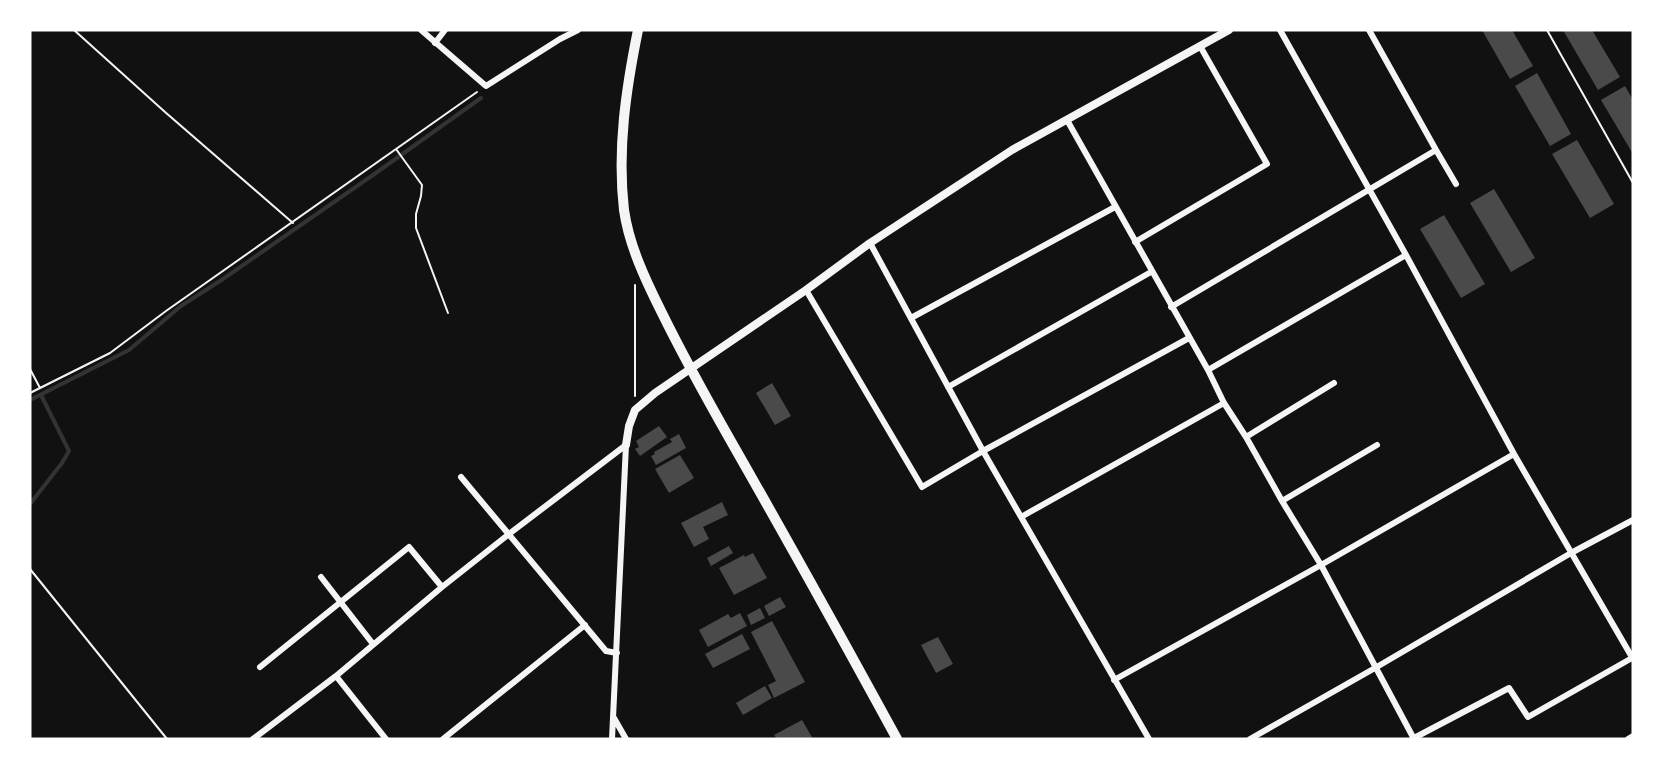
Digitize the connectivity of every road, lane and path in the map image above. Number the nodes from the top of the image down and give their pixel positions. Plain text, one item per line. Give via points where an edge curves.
1 (74, 30) edge
2 (421, 30) edge
3 (445, 30) edge
4 (638, 30) edge
5 (1229, 30) edge
6 (1280, 30) edge
7 (1369, 30) edge
8 (1547, 30) edge
9 (574, 31) edge
10 (435, 43) junction
11 (1200, 46) junction
12 (486, 86) junction
13 (1067, 120) junction
14 (396, 149) junction
15 (1436, 150) junction
16 (1633, 183) edge
17 (1455, 184) dead end
18 (1369, 190) junction
19 (1116, 207) junction
20 (292, 223) junction
21 (1135, 242) junction
22 (870, 243) junction
23 (1406, 255) junction
24 (1151, 272) junction
25 (635, 278) dead end
26 (806, 290) junction
27 (1171, 307) junction
28 (448, 313) dead end
29 (911, 318) junction
30 (1189, 338) junction
31 (30, 369) edge
32 (691, 370) junction
33 (1208, 370) junction
34 (1334, 383) dead end
35 (948, 387) junction
36 (40, 388) junction
37 (30, 393) edge
38 (1224, 403) junction
39 (635, 410) junction
40 (1246, 437) junction
41 (626, 445) junction
42 (1377, 445) dead end
43 (983, 451) junction
44 (1514, 454) junction
45 (461, 477) dead end
46 (1282, 501) junction
47 (1021, 517) junction
48 (1633, 520) edge
49 (509, 534) junction
50 (1571, 553) junction
51 (1321, 565) junction
52 (30, 569) edge
53 (321, 578) dead end
54 (442, 588) junction
55 (341, 602) junction
56 (585, 624) junction
57 (373, 644) junction
58 (617, 653) junction
59 (1633, 658) edge
60 (260, 668) dead end
61 (1375, 668) junction
62 (336, 676) junction
63 (1114, 680) junction
64 (614, 717) junction
65 (1633, 736) edge
66 (167, 739) edge
67 (253, 739) edge
68 (386, 739) edge
69 (443, 739) edge
70 (612, 739) edge
71 (626, 739) edge
72 (897, 739) edge
73 (1149, 739) edge
74 (1250, 739) edge
75 (1414, 739) edge
76 (1628, 739) edge

1 - 20 path
2 - 10 street
3 - 10 street
4 - 32 highway via 623,113 624,211 635,255
5 - 11 street
6 - 18 street
7 - 15 street
8 - 16 path
9 - 12 street
10 - 12 street
11 - 13 street
11 - 21 street via 1267,164
12 - 14 path
13 - 19 street
13 - 22 street via 1012,150
14 - 20 path
14 - 28 path via 422,185 416,228
15 - 17 street
15 - 18 street
18 - 23 street
18 - 27 street
19 - 21 street
19 - 29 street
20 - 36 path via 110,353
21 - 24 street
22 - 26 street
22 - 29 street
23 - 33 street
23 - 44 street
24 - 27 street
24 - 35 street
25 - 39 path
26 - 32 street
26 - 43 street via 922,488
27 - 30 street
29 - 35 street
30 - 33 street
30 - 43 street
31 - 36 path
32 - 39 street
32 - 72 highway
33 - 38 street
34 - 40 street
35 - 43 street
36 - 37 path
38 - 40 street
38 - 47 street
39 - 41 street
40 - 46 street
41 - 49 street
41 - 58 street
42 - 46 street
43 - 47 street
44 - 50 street
44 - 51 street
45 - 49 street
46 - 51 street
47 - 63 street
48 - 50 street
49 - 54 street
49 - 56 street
50 - 59 street
50 - 61 street
51 - 61 street
51 - 63 street
52 - 66 path
53 - 55 street
54 - 55 street via 409,547
54 - 57 street
55 - 57 street
55 - 60 street
56 - 58 street via 606,651
56 - 69 street
57 - 62 street
58 - 64 street
59 - 75 street via 1527,717 1509,688
61 - 74 street
61 - 75 street
62 - 67 street
62 - 68 street
63 - 73 street
64 - 70 street
64 - 71 street
65 - 76 street

